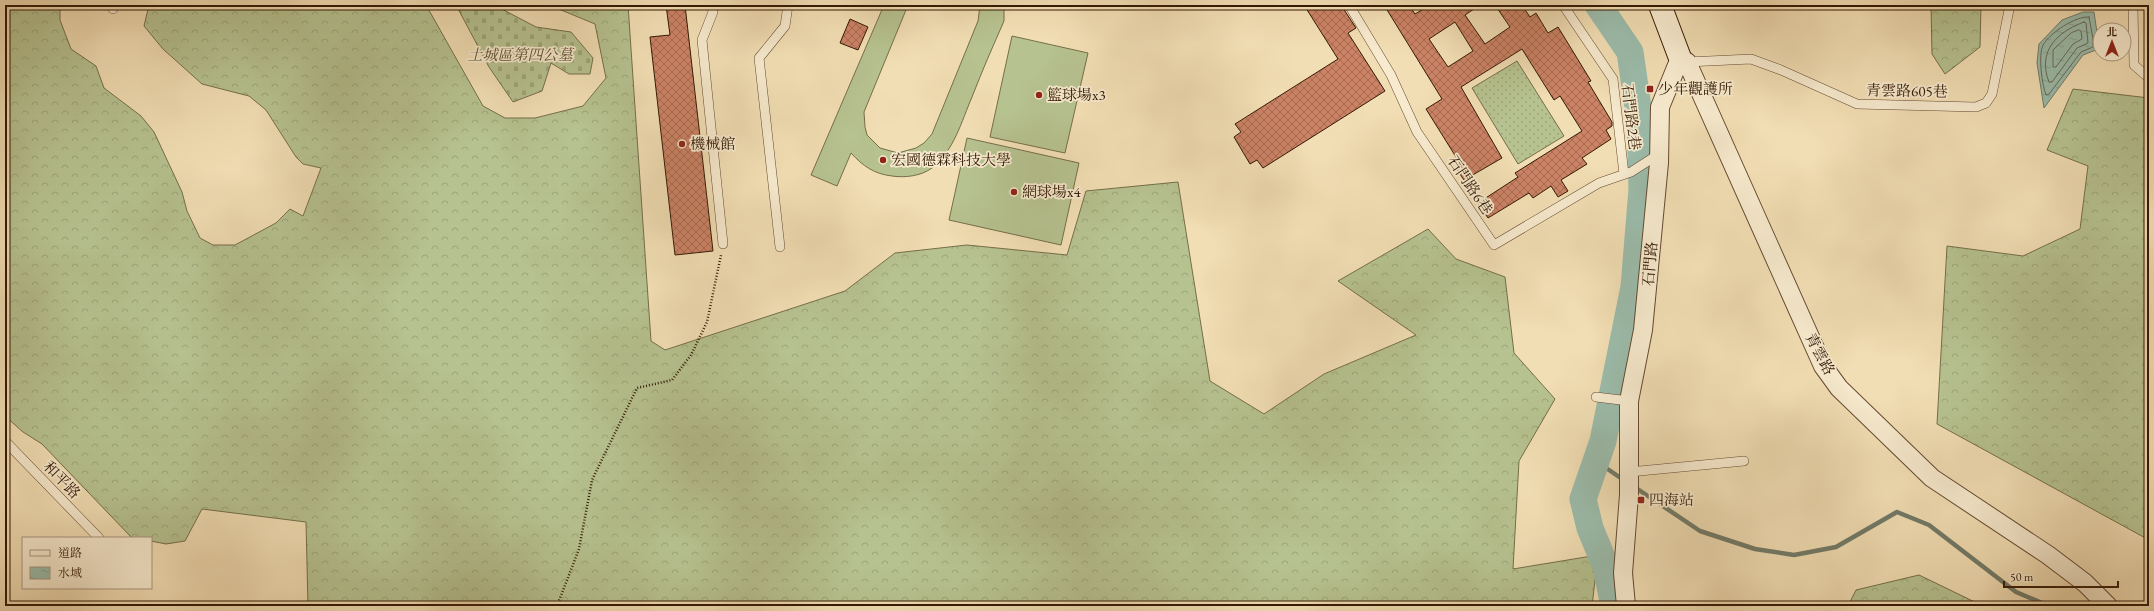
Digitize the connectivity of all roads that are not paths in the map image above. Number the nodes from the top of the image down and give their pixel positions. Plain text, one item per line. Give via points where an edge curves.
1 (712, 5) edge
2 (788, 5) edge
3 (1349, 5) edge
4 (1563, 5) edge
5 (1660, 5) edge
6 (2010, 5) edge
7 (2133, 5) edge
8 (1683, 60) junction
9 (2149, 78) edge
10 (1659, 154) junction
11 (1627, 173) junction
12 (723, 244) road end
13 (780, 247) dead end
14 (1596, 397) dead end
15 (1629, 401) junction
16 (5, 441) edge
17 (1744, 461) dead end
18 (1629, 472) junction
19 (98, 537) edge
20 (1626, 606) edge
21 (2108, 606) edge

1 - 12 lane via 713,12 702,40
2 - 13 lane via 785,26 759,58
3 - 11 lane, 石門路6巷 via 1391,75 1417,132 1494,245 1599,183
4 - 11 lane, 石門路2巷 via 1613,79
5 - 8 street, 青雲路
6 - 8 lane, 青雲路605巷 via 1992,94 1986,103 1976,107 1857,104 1751,59
7 - 9 lane via 2134,65
8 - 10 street, 石門路 via 1660,107
8 - 21 street, 青雲路 via 1824,366 1839,388 1932,478 2048,555 2085,583
10 - 11 lane
10 - 15 street, 石門路 via 1643,330
14 - 15 lane
15 - 18 street, 石門路
16 - 19 lane, 和平路
17 - 18 lane
18 - 20 street, 石門路 via 1623,573

